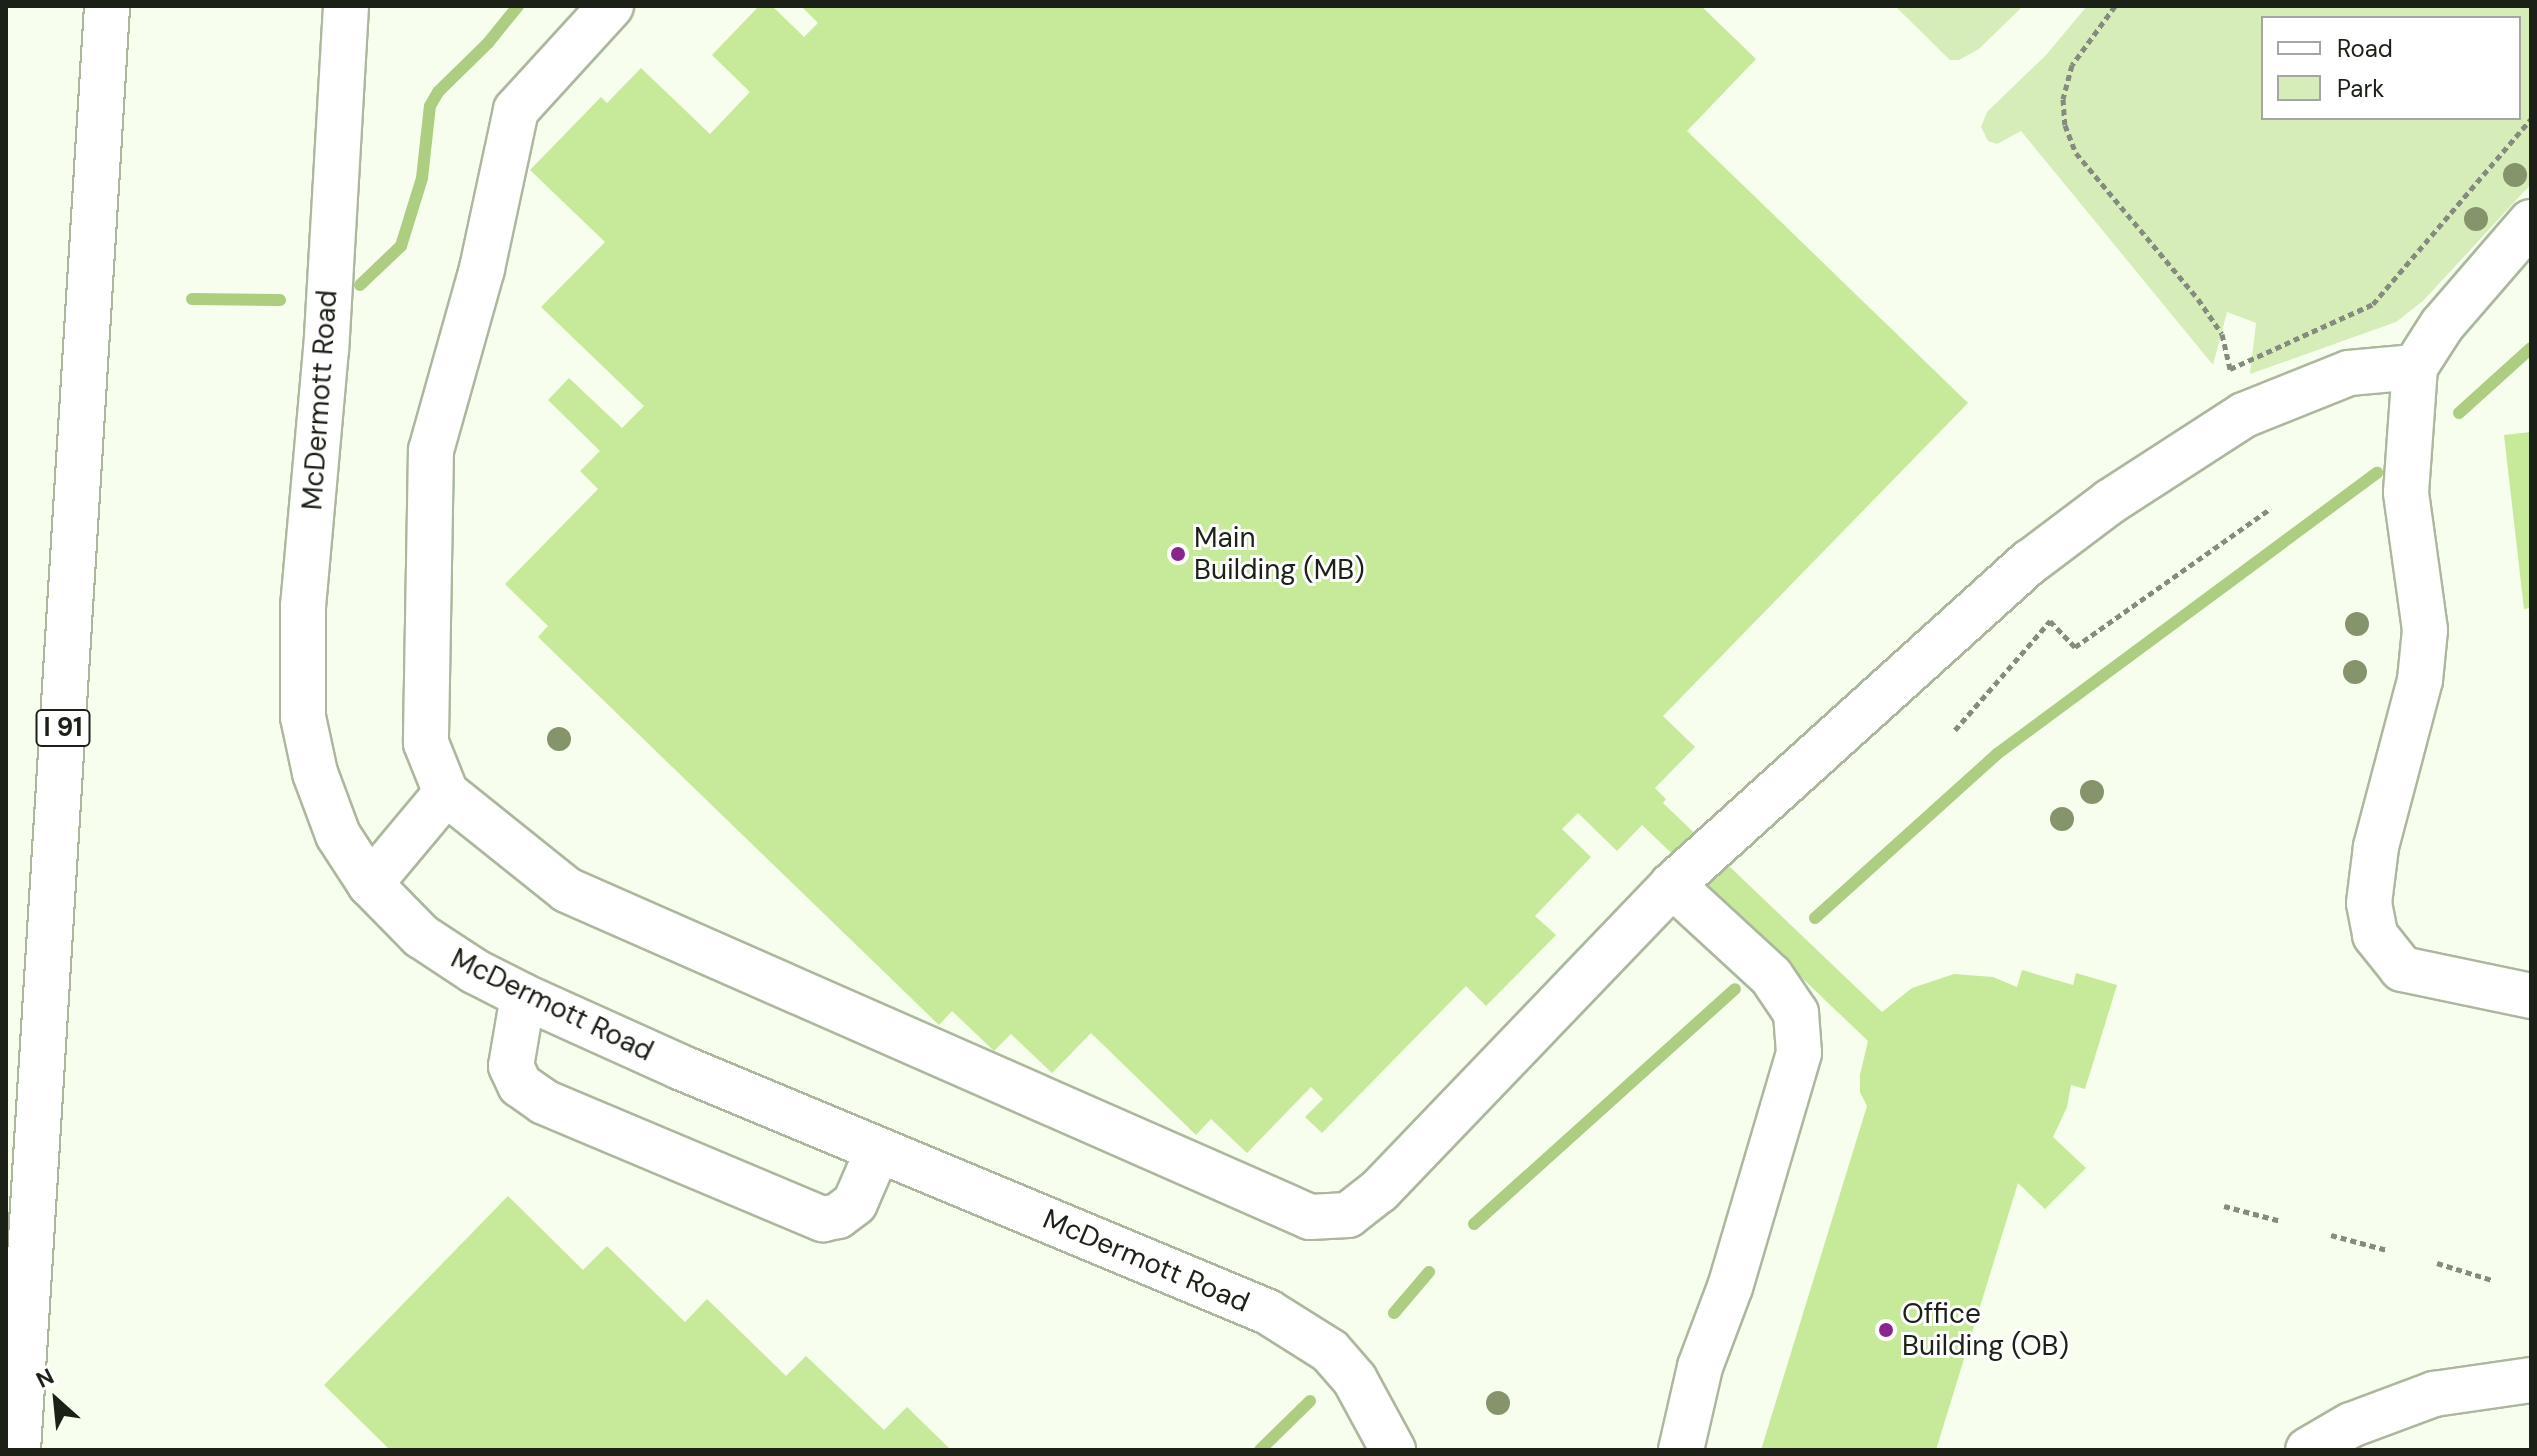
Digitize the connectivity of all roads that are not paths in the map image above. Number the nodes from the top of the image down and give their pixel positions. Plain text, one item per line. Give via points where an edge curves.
1 (107, 6) edge
2 (346, 6) edge
3 (611, 6) edge
4 (2531, 222) edge
5 (2415, 367) junction
6 (446, 793) junction
7 (370, 884) junction
8 (1672, 885) junction
9 (523, 996) junction
10 (2531, 996) edge
11 (878, 1150) junction
12 (2531, 1380) edge
13 (18, 1450) edge
14 (1393, 1450) edge
15 (1681, 1450) edge
16 (2308, 1450) edge

1 - 13 main road, I 91
2 - 7 main road, McDermott Road via 326,349 303,606 303,717 315,773 338,835
3 - 6 main road via 516,110 482,269 431,450 426,743
4 - 5 main road via 2442,325
5 - 8 main road via 2349,373 2286,395 2244,415 2111,501 2022,568
5 - 10 main road via 2406,493 2425,630 2420,680 2376,847 2369,903 2375,935 2402,969
6 - 7 main road
6 - 8 main road via 567,890 1310,1217 1348,1215 1379,1191
7 - 9 main road, McDermott Road via 421,936
8 - 15 main road via 1771,976 1796,1013 1799,1053 1730,1287 1700,1367
9 - 11 main road, McDermott Road
9 - 11 main road via 511,1066 520,1085 544,1102 823,1219 838,1216 855,1203
11 - 14 main road, McDermott Road via 1281,1319 1330,1351 1355,1380
12 - 16 main road via 2434,1394 2351,1425

